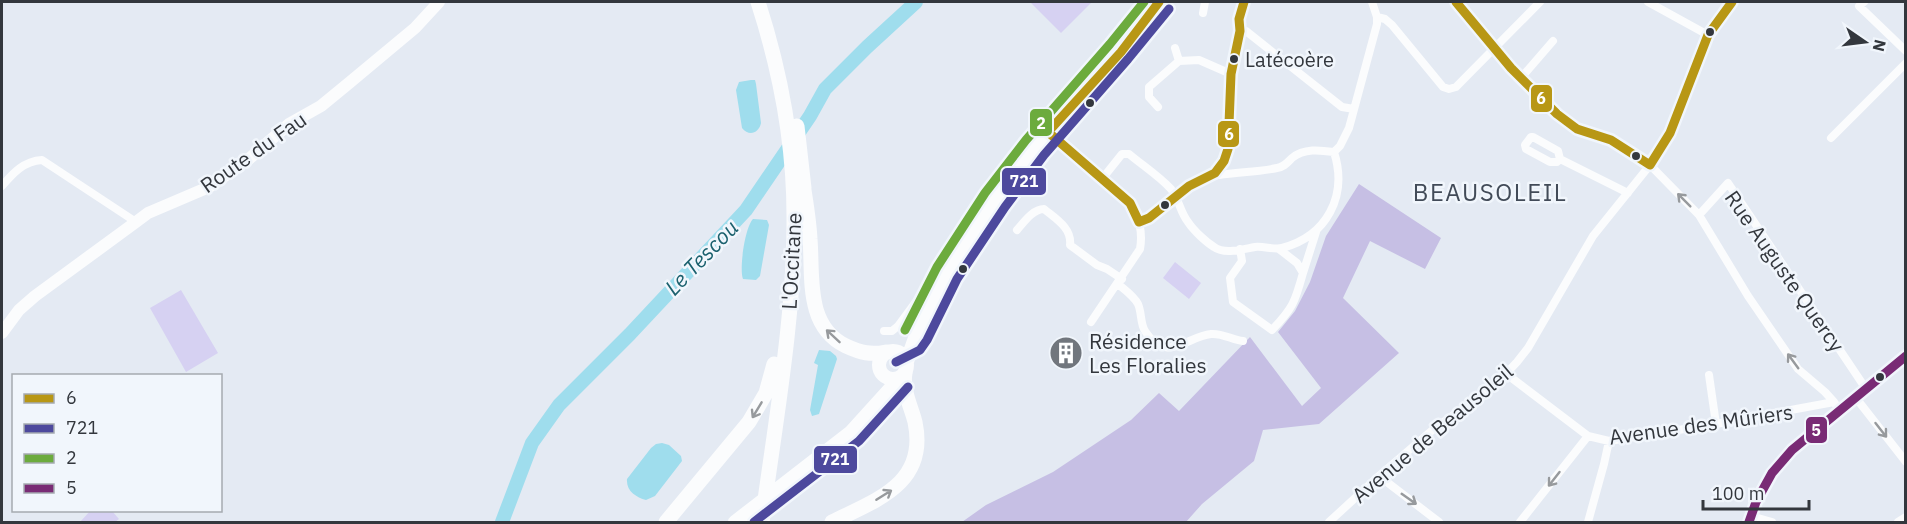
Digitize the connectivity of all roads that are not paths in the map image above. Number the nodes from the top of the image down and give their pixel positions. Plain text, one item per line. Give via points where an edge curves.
1 (439, 2) edge
2 (758, 2) edge
3 (768, 2) edge
4 (1159, 2) edge
5 (1205, 2) edge
6 (1244, 2) edge
7 (1372, 2) edge
8 (1456, 2) edge
9 (1540, 2) edge
10 (1648, 2) edge
11 (1732, 2) edge
12 (1864, 2) edge
13 (1203, 13) dead end
14 (1377, 17) junction
15 (1240, 31) junction
16 (1708, 35) junction
17 (1553, 41) dead end
18 (1175, 48) dead end
19 (1494, 48) junction
20 (1905, 51) edge
21 (1179, 61) junction
22 (1905, 63) edge
23 (1231, 74) junction
24 (1521, 78) junction
25 (1158, 107) dead end
26 (1354, 109) junction
27 (791, 115) junction
28 (1048, 132) junction
29 (1831, 138) dead end
30 (1334, 152) junction
31 (1226, 156) junction
32 (1560, 159) dead end
33 (1650, 165) junction
34 (1215, 172) junction
35 (799, 173) junction
36 (1232, 173) junction
37 (1102, 178) junction
38 (2, 186) edge
39 (1628, 193) junction
40 (1176, 197) junction
41 (1699, 215) junction
42 (136, 222) junction
43 (1139, 222) junction
44 (1017, 230) dead end
45 (1316, 232) junction
46 (1240, 249) junction
47 (1279, 249) junction
48 (793, 273) junction
49 (947, 273) junction
50 (1303, 273) junction
51 (1120, 281) junction
52 (1091, 322) dead end
53 (884, 331) dead end
54 (2, 333) edge
55 (916, 335) junction
56 (1243, 341) dead end
57 (889, 351) junction
58 (1905, 356) edge
59 (904, 371) junction
60 (880, 372) junction
61 (1507, 373) junction
62 (1709, 375) dead end
63 (1866, 389) junction
64 (1856, 398) junction
65 (878, 403) junction
66 (1837, 406) junction
67 (1716, 424) junction
68 (1588, 436) junction
69 (1609, 441) junction
70 (1905, 462) edge
71 (1379, 476) junction
72 (1905, 517) edge
73 (739, 519) edge
74 (1750, 519) edge
75 (666, 522) edge
76 (762, 522) edge
77 (772, 522) edge
78 (832, 522) edge
79 (1329, 522) edge
80 (1440, 522) edge
81 (1520, 522) edge
82 (1588, 522) edge
83 (1772, 522) edge
84 (1898, 522) edge

1 - 42 street, Route du Fau via 415,28 349,83 321,106 289,124 250,158 210,187 148,213
2 - 27 highway, L'Occitane
3 - 27 highway, L'Occitane via 783,51
4 - 28 main road
5 - 13 street
6 - 15 street
7 - 14 street
8 - 19 street
9 - 19 street
10 - 16 street
11 - 16 street, Avenue de Beausoleil
12 - 20 street via 1859,6
14 - 19 street via 1392,26 1443,87 1449,89 1456,87
14 - 26 street
15 - 23 street
15 - 26 street via 1246,31 1342,107
16 - 33 street, Avenue de Beausoleil via 1670,133
17 - 24 street
18 - 21 street
19 - 24 street
21 - 23 street via 1199,60
21 - 25 street via 1149,87 1149,98
22 - 29 street
23 - 31 street
24 - 33 street via 1575,127 1610,140
26 - 30 street via 1349,128
27 - 35 highway, L'Occitane
28 - 37 street
28 - 49 main road
30 - 36 street via 1302,153 1282,167
30 - 45 street via 1339,175 1337,192
31 - 34 street
31 - 36 street via 1230,158
32 - 39 street
33 - 39 street, Avenue de Beausoleil
41 -> 33 street
34 - 36 street
34 - 40 street
35 - 48 highway, L'Occitane
57 -> 35 highway via 869,354 850,348 831,335 820,320 812,293 810,239
35 - 77 highway, L'Occitane via 805,217 803,273
37 - 40 street via 1122,154 1129,154
37 - 43 street via 1130,202
38 - 42 street via 31,160 42,160
39 - 61 street, Avenue de Beausoleil via 1593,236 1528,348
40 - 43 street
40 - 46 street via 1188,222 1214,247
41 - 63 street, Rue Auguste Quercy via 1728,183
66 -> 41 street via 1798,369
42 - 54 street, Route du Fau via 35,296
43 - 51 street via 1140,249
44 - 51 street via 1035,212 1044,209 1067,229 1070,245
45 - 47 street
45 - 50 street
46 - 47 street
46 - 50 street via 1242,261 1230,278 1233,302 1269,333 1296,301
47 - 50 street
48 -> 75 highway via 766,393 749,422
48 - 76 highway, L'Occitane
49 - 53 street via 937,273 898,326
49 - 55 main road
51 - 52 street
51 - 56 street via 1136,300 1149,336 1163,346 1177,347 1215,334
55 - 57 main road via 910,343
55 - 59 main road
57 - 59 main road via 902,353
57 - 60 main road via 879,363
58 - 63 street
59 - 60 main road via 888,379
59 - 65 main road
78 -> 59 highway via 885,495 909,471 917,435
60 - 65 main road
61 - 68 street, Avenue des Mûriers
61 - 71 street, Avenue de Beausoleil
62 - 67 street
63 - 64 street
64 - 66 street
64 -> 70 street
65 - 73 main road via 851,432
66 - 67 street, Avenue des Mûriers
66 - 74 street via 1772,473
67 - 69 street, Avenue des Mûriers
68 - 69 street, Avenue des Mûriers
68 -> 81 street
69 - 82 street
71 - 79 street, Avenue de Beausoleil
71 -> 80 street
72 - 84 street
74 - 83 street

